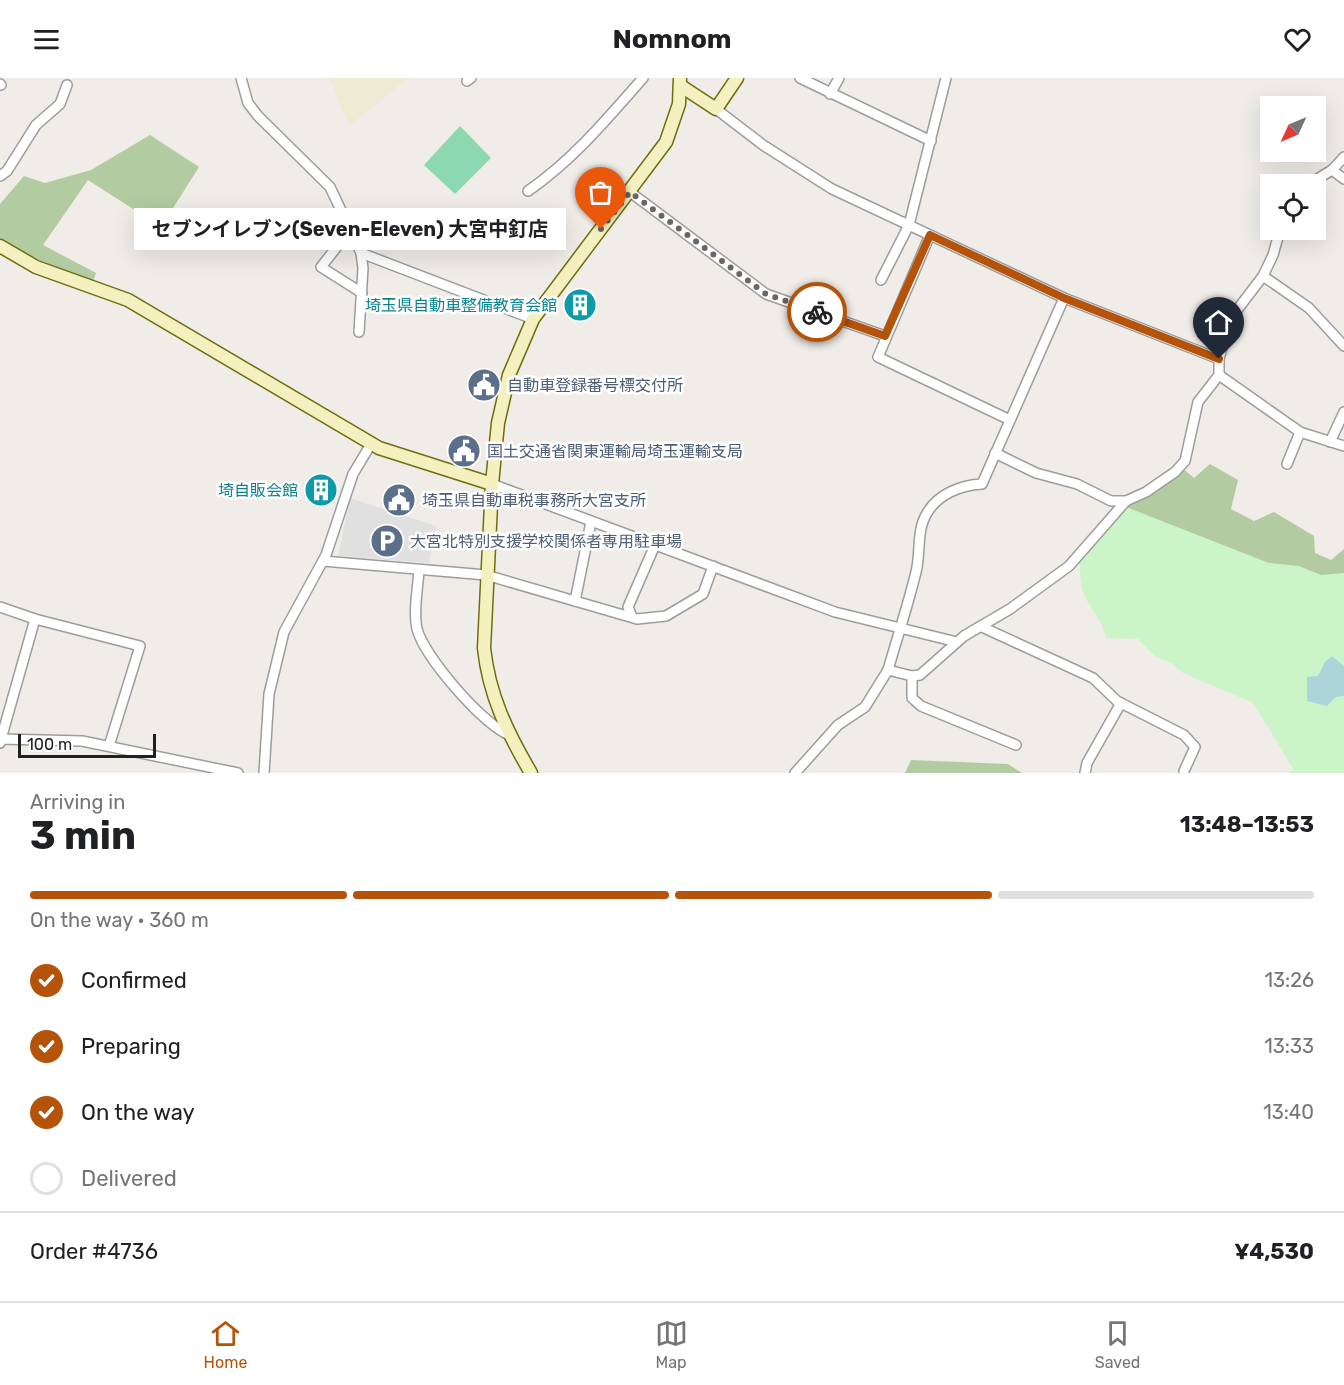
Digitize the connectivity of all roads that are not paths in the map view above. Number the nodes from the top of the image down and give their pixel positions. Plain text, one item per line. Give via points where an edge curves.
1 (241, 78) edge
2 (643, 78) edge
3 (737, 78) edge
4 (800, 78) edge
5 (839, 78) edge
6 (946, 78) edge
7 (678, 81) edge
8 (67, 85) dead end
9 (830, 94) junction
10 (716, 110) junction
11 (931, 141) junction
12 (1344, 157) edge
13 (1332, 170) junction
14 (1325, 174) edge
15 (0, 176) edge
16 (1344, 179) edge
17 (528, 192) dead end
18 (630, 192) junction
19 (909, 225) junction
20 (351, 229) junction
21 (930, 235) junction
22 (1278, 240) edge
23 (0, 246) edge
24 (361, 254) junction
25 (1263, 276) junction
26 (881, 280) dead end
27 (362, 293) junction
28 (1064, 298) junction
29 (533, 319) junction
30 (359, 332) dead end
31 (885, 336) junction
32 (1344, 346) edge
33 (1219, 359) junction
34 (1219, 375) junction
35 (1344, 412) edge
36 (1010, 420) junction
37 (1300, 432) junction
38 (1330, 442) junction
39 (371, 444) junction
40 (1344, 446) edge
41 (995, 453) junction
42 (1287, 464) dead end
43 (492, 484) junction
44 (1126, 501) junction
45 (591, 522) junction
46 (654, 545) junction
47 (323, 561) junction
48 (713, 566) junction
49 (419, 570) junction
50 (486, 575) junction
51 (575, 601) junction
52 (0, 607) edge
53 (632, 617) junction
54 (34, 619) junction
55 (900, 627) junction
56 (982, 627) junction
57 (957, 642) junction
58 (888, 670) junction
59 (912, 676) junction
60 (1122, 703) junction
61 (509, 735) junction
62 (1, 741) edge
63 (108, 746) junction
64 (1016, 746) dead end
65 (1184, 771) dead end
66 (237, 773) edge
67 (264, 773) edge
68 (531, 773) edge
69 (795, 773) edge
70 (1085, 773) edge

1 - 20 street via 248,103 330,187
2 - 17 street via 558,171
3 - 10 main road
4 - 9 street
5 - 9 street
6 - 11 street
7 - 10 main road
7 - 18 main road via 679,104 666,142
8 - 15 street via 60,104 36,125
9 - 11 street
10 - 19 street via 832,189
11 - 19 street
12 - 13 street
13 - 14 street
13 - 16 street
18 - 29 main road
18 - 31 street via 766,294
19 - 21 street
19 - 26 street
20 - 24 street
20 - 27 street via 321,267
21 - 28 street
21 - 31 street
22 - 25 street
23 - 39 main road via 36,267 129,300
24 - 27 street
24 - 29 street
25 - 32 street via 1309,308
25 - 33 street via 1234,314
27 - 30 street
28 - 33 street
28 - 36 street
29 - 43 main road via 503,395
31 - 36 street via 878,357
33 - 34 street
34 - 37 street
34 - 44 street via 1198,402 1185,461 1146,492
35 - 38 street
36 - 41 street
37 - 38 street
37 - 42 street
38 - 40 street
39 - 43 main road
39 - 47 street via 353,474
41 - 44 street via 1111,501
41 - 55 street via 982,484 965,484 941,498 927,513 920,532 917,569
43 - 45 street
43 - 50 main road
44 - 56 street via 1069,566
45 - 46 street
45 - 51 street
46 - 48 street
46 - 53 street via 628,607
47 - 49 street
47 - 67 street via 284,632 269,694
48 - 53 street via 703,594 689,605 659,618
48 - 55 street via 835,612
49 - 50 street
49 - 61 street via 416,622 427,649 493,726
50 - 51 street
50 - 61 main road via 486,671
51 - 53 street
52 - 54 street
54 - 62 street
54 - 63 street via 140,646
55 - 57 street
55 - 58 street
56 - 57 street
56 - 60 street via 1093,678
57 - 59 street via 920,675
58 - 59 street
58 - 69 street via 865,707 838,725
59 - 64 street via 912,698 921,706
60 - 65 street via 1158,720 1195,747
60 - 70 street
61 - 68 main road
62 - 63 street via 82,741
63 - 66 street

